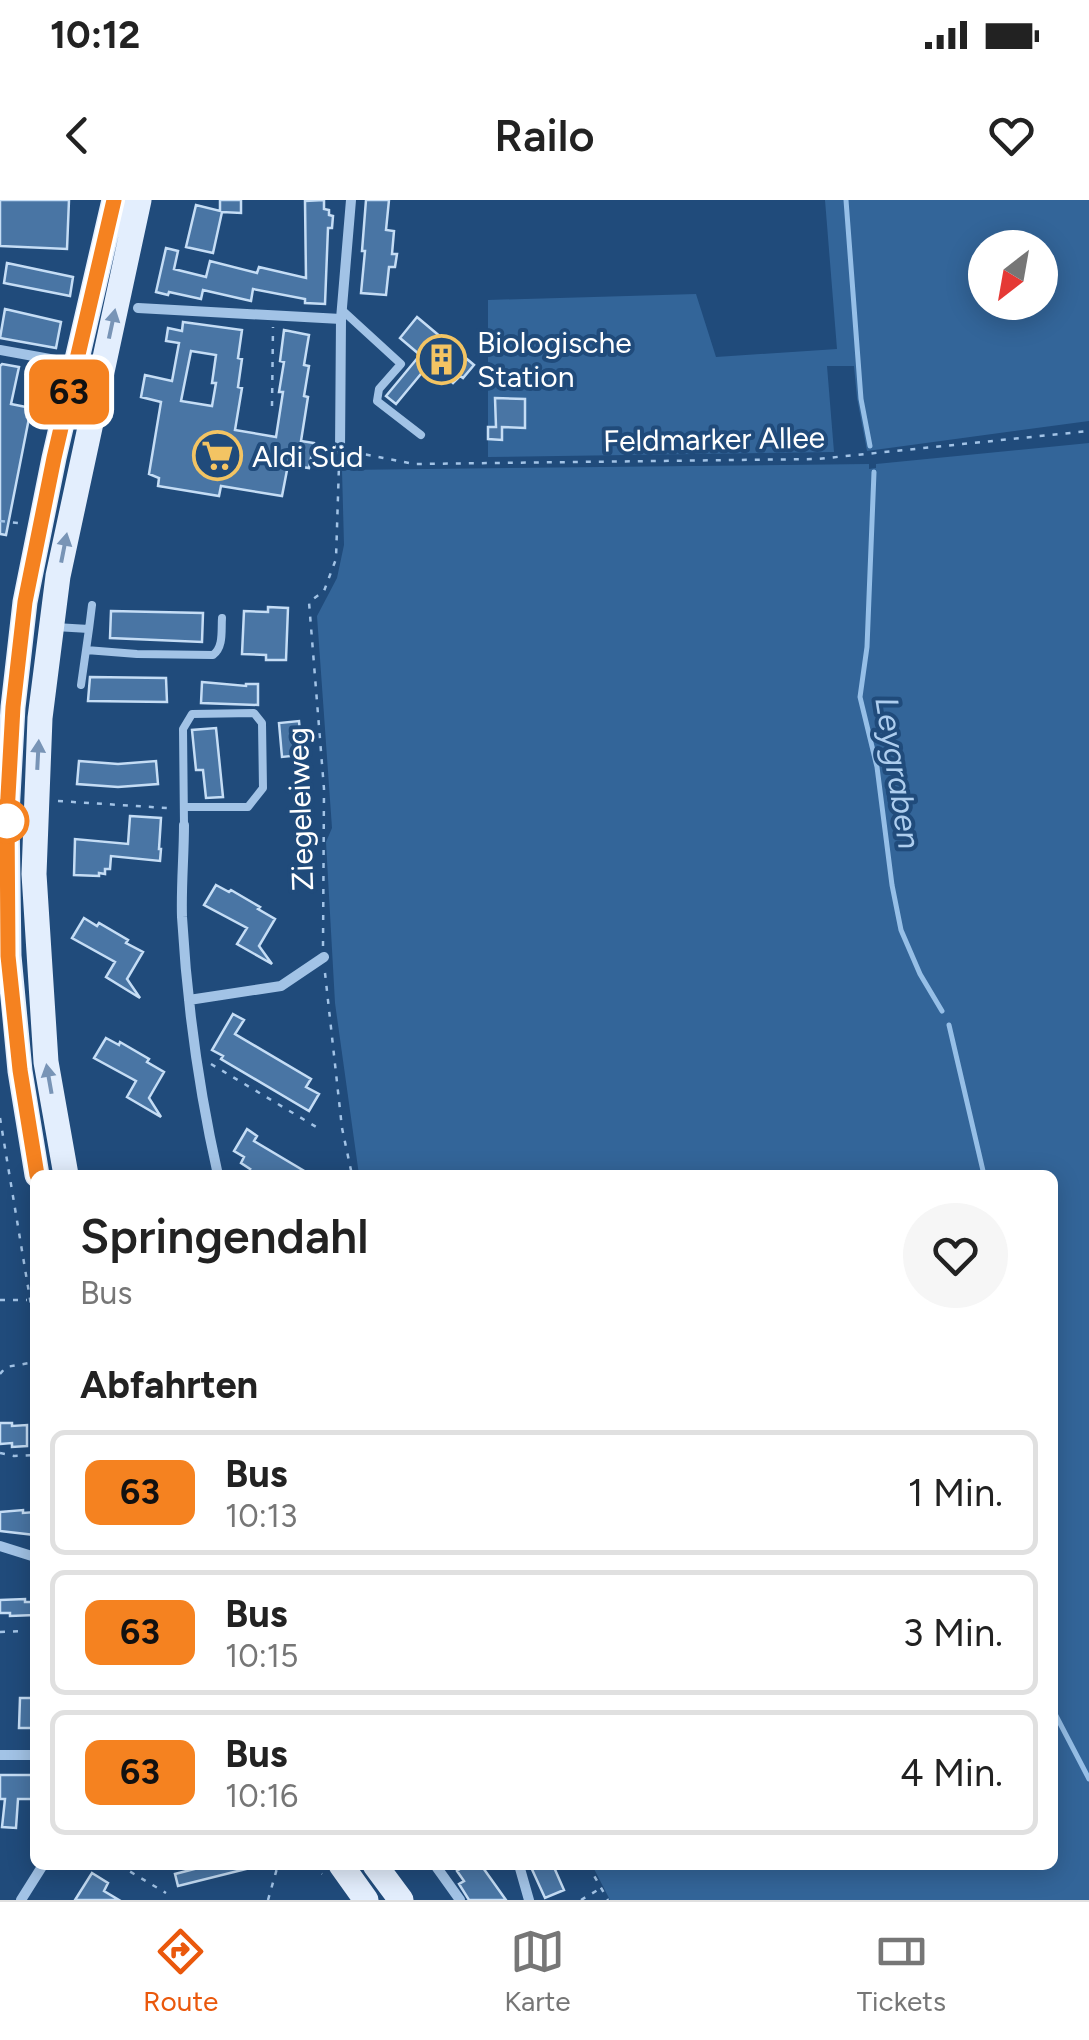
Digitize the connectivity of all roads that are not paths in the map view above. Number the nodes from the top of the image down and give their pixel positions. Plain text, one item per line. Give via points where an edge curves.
1 (114, 200) edge
2 (140, 200) edge
3 (351, 200) edge
4 (138, 308) dead end
5 (341, 314) junction
6 (0, 350) edge
7 (61, 361) dead end
8 (421, 436) dead end
9 (340, 450) road end
10 (92, 605) dead end
11 (222, 618) dead end
12 (50, 626) junction
13 (88, 629) junction
14 (86, 650) junction
15 (81, 685) dead end
16 (185, 807) junction
17 (184, 825) joint
18 (324, 957) road end
19 (189, 1000) junction
20 (36, 1170) edge
21 (65, 1170) edge
22 (217, 1170) edge
23 (0, 1546) edge
24 (30, 1555) edge
25 (0, 1755) edge
26 (30, 1755) edge
27 (40, 1870) edge
28 (344, 1870) edge
29 (379, 1870) edge
30 (439, 1870) edge
31 (520, 1870) edge
32 (22, 1900) edge
33 (366, 1900) edge
34 (401, 1900) edge
35 (460, 1900) edge
36 (529, 1900) edge

1 - 20 main road via 25,602 13,707 8,956
12 -> 2 main road
3 - 5 street
4 - 5 street
5 - 8 lane via 402,364 377,401
5 - 9 street
6 - 7 street
10 - 13 lane
11 - 14 lane via 221,643 213,654
12 - 13 lane
21 -> 12 main road via 46,1062 34,874
13 - 14 lane
14 - 15 lane
16 - 16 lane via 183,729 192,714 254,713 262,723 263,788 248,806
16 - 17 lane
17 - 19 street
18 - 19 street via 280,986
19 - 22 street
23 - 24 street
25 - 26 street
27 - 32 street
28 - 33 main road
29 - 34 main road
30 - 35 street
31 - 36 street

